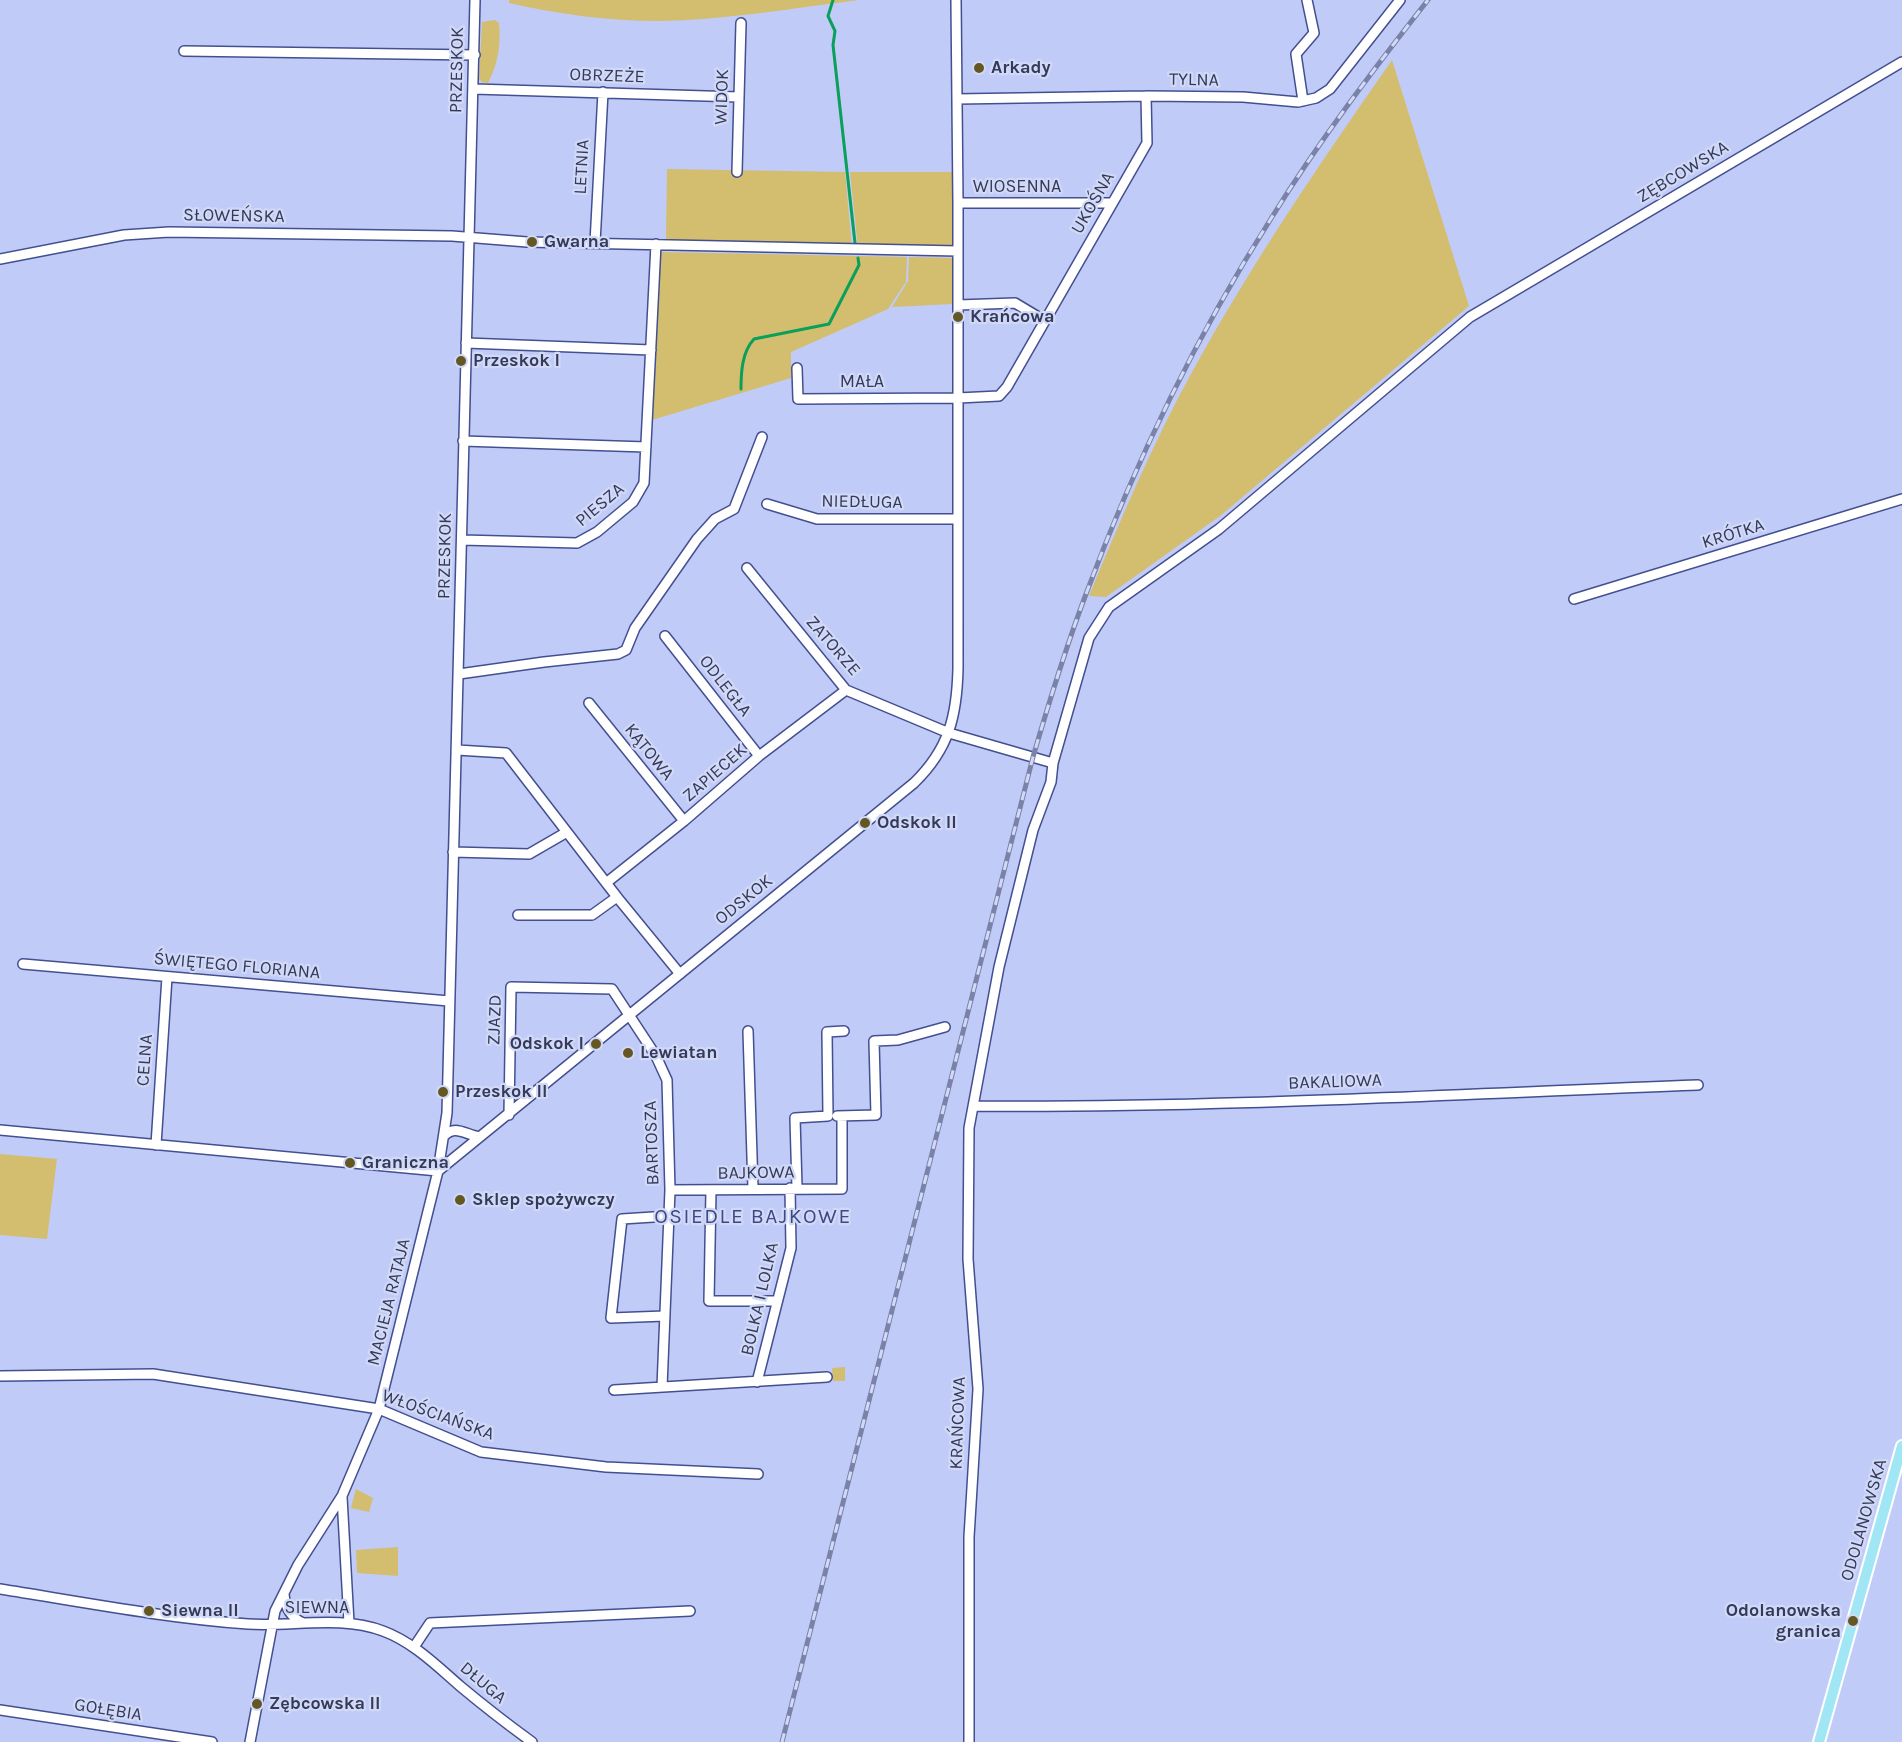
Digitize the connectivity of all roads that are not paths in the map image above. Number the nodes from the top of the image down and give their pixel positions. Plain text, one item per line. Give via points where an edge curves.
1 (476, 0) edge
2 (956, 0) edge
3 (1307, 0) edge
4 (1400, 0) edge
5 (741, 23) dead end
6 (184, 51) dead end
7 (475, 55) junction
8 (1902, 62) edge
9 (474, 89) junction
10 (603, 92) junction
11 (1146, 96) junction
12 (739, 97) junction
13 (957, 99) junction
14 (1303, 101) junction
15 (737, 172) dead end
16 (958, 203) junction
17 (1112, 203) junction
18 (470, 238) junction
19 (595, 243) junction
20 (656, 244) junction
21 (958, 251) junction
22 (0, 260) edge
23 (958, 305) junction
24 (1045, 321) junction
25 (466, 343) junction
26 (651, 350) junction
27 (797, 368) dead end
28 (958, 398) junction
29 (762, 437) dead end
30 (464, 441) junction
31 (646, 447) junction
32 (1902, 499) edge
33 (767, 504) dead end
34 (958, 519) junction
35 (462, 540) junction
36 (747, 568) dead end
37 (1574, 599) dead end
38 (665, 636) dead end
39 (459, 675) junction
40 (846, 690) junction
41 (589, 703) dead end
42 (949, 733) junction
43 (457, 750) junction
44 (759, 756) junction
45 (1053, 763) junction
46 (684, 821) junction
47 (567, 832) junction
48 (453, 852) junction
49 (606, 883) junction
50 (617, 897) junction
51 (518, 915) dead end
52 (23, 964) dead end
53 (680, 974) junction
54 (167, 977) junction
55 (449, 1001) junction
56 (629, 1016) junction
57 (945, 1027) dead end
58 (748, 1031) dead end
59 (844, 1031) dead end
60 (1698, 1085) dead end
61 (973, 1106) junction
62 (447, 1113) junction
63 (509, 1115) junction
64 (828, 1116) junction
65 (842, 1116) junction
66 (0, 1130) edge
67 (462, 1132) junction
68 (444, 1136) junction
69 (480, 1137) junction
70 (156, 1145) junction
71 (442, 1146) junction
72 (462, 1153) junction
73 (438, 1171) junction
74 (753, 1188) junction
75 (794, 1188) junction
76 (670, 1190) junction
77 (711, 1190) junction
78 (669, 1216) junction
79 (776, 1301) junction
80 (665, 1316) junction
81 (0, 1376) edge
82 (827, 1377) dead end
83 (757, 1382) junction
84 (662, 1387) junction
85 (614, 1390) dead end
86 (380, 1409) junction
87 (1902, 1446) edge
88 (758, 1474) dead end
89 (342, 1496) junction
90 (0, 1589) edge
91 (284, 1594) junction
92 (690, 1611) dead end
93 (349, 1623) junction
94 (305, 1624) junction
95 (271, 1625) junction
96 (414, 1647) junction
97 (0, 1710) edge
98 (212, 1742) edge
99 (250, 1742) edge
100 (532, 1742) edge
101 (969, 1742) edge
102 (1820, 1742) edge

1 - 7 street, PRZESKOK
2 - 13 street
3 - 14 street via 1314,33 1296,54
4 - 14 street, TYLNA via 1330,89
5 - 12 street, WIDOK
6 - 7 street
7 - 9 street, PRZESKOK
8 - 45 street, ZĘBCOWSKA via 1481,310 1219,529 1109,607 1089,638
9 - 10 street, OBRZEŻE
9 - 18 street, PRZESKOK
10 - 12 street, OBRZEŻE
10 - 19 street, LETNIA
11 - 13 street, TYLNA
11 - 14 street, TYLNA
11 - 17 street, UKOŚNA via 1147,143
12 - 15 street, WIDOK
13 - 16 street
16 - 17 street, WIOSENNA
16 - 21 street
17 - 24 street, UKOŚNA
18 - 19 street
18 - 22 street, SŁOWEŃSKA via 169,232 124,235
18 - 25 street, PRZESKOK
19 - 20 street
20 - 21 street
20 - 26 street, PIESZA
21 - 23 street
23 - 24 street via 1016,303
23 - 28 street
24 - 28 street, UKOŚNA via 1004,392 993,398
25 - 26 street
25 - 30 street, PRZESKOK
26 - 31 street, PIESZA
27 - 28 street, MAŁA via 798,399
28 - 34 street
29 - 39 street via 734,509 715,519 697,539 635,628 626,650
30 - 31 street
30 - 35 street, PRZESKOK
31 - 35 street, PIESZA via 640,493 585,540 568,544
32 - 37 street, KRÓTKA
33 - 34 street, NIEDŁUGA via 817,519
34 - 42 street via 958,684
35 - 39 street, PRZESKOK
36 - 40 street, ZATORZE
38 - 44 street, ODLEGŁA
39 - 43 street, PRZESKOK
40 - 42 street, ZATORZE
40 - 44 street, ZAPIECEK
41 - 46 street, KĄTOWA
42 - 45 street
42 - 53 street, ODSKOK via 932,763 914,783
43 - 47 street via 506,753
43 - 48 street, PRZESKOK
44 - 46 street, ZAPIECEK
45 - 61 street, KRAŃCOWA via 999,967
46 - 49 street, ZAPIECEK
47 - 48 street via 529,854
47 - 49 street
48 - 55 street, PRZESKOK
49 - 50 street
50 - 51 street via 592,915
50 - 53 street
52 - 54 street, ŚWIĘTEGO FLORIANA
53 - 56 street, ODSKOK
54 - 55 street, ŚWIĘTEGO FLORIANA
54 - 70 street, CELNA
55 - 62 street, PRZESKOK
56 - 63 street, ODSKOK
56 - 63 street, ZJAZD via 612,988 511,987
56 - 76 street, BARTOSZA via 667,1080
57 - 65 street via 898,1040 874,1041 876,1115
58 - 74 street
59 - 64 street via 827,1032
60 - 61 street, BAKALIOWA via 1172,1104
61 - 101 street, KRAŃCOWA via 969,1128 968,1259 978,1389 969,1537
62 - 67 street
62 - 68 street, PRZESKOK
63 - 69 street, ODSKOK
64 - 65 street
64 - 75 street, BOLKA I LOLKA via 795,1118
65 - 75 street, BAJKOWA via 842,1189
66 - 70 street
67 - 68 street via 450,1130
67 - 69 street
67 - 72 street via 468,1140
68 - 71 street
69 - 72 street, ODSKOK
70 - 73 street
71 - 72 street via 451,1155
71 - 73 street, MACIEJA RATAJA
72 - 73 street
73 - 86 street, MACIEJA RATAJA
74 - 75 street, BAJKOWA
74 - 77 street, BAJKOWA
75 - 79 street, BOLKA I LOLKA via 791,1248
76 - 77 street, BAJKOWA
76 - 78 street, BARTOSZA
77 - 79 street via 709,1301
78 - 80 street, BARTOSZA
78 - 80 street via 622,1219 610,1318
79 - 83 street, BOLKA I LOLKA
80 - 84 street, BARTOSZA
81 - 86 street, WŁOŚCIAŃSKA via 153,1374
82 - 83 street, BOLKA I LOLKA
83 - 84 street, BOLKA I LOLKA
84 - 85 street, BOLKA I LOLKA
86 - 88 street, WŁOŚCIAŃSKA via 481,1452 606,1467
86 - 89 street, MACIEJA RATAJA
87 - 102 main road, ODOLANOWSKA
89 - 91 street, MACIEJA RATAJA
89 - 93 street, MACIEJA RATAJA
90 - 95 street, SIEWNA via 214,1621
91 - 94 street via 289,1612
91 - 95 street, MACIEJA RATAJA
92 - 96 street via 430,1623
93 - 94 street, SIEWNA
93 - 96 street, SIEWNA via 383,1631
94 - 95 street, SIEWNA
95 - 99 street
96 - 100 street, DŁUGA
97 - 98 street, GOŁĘBIA

